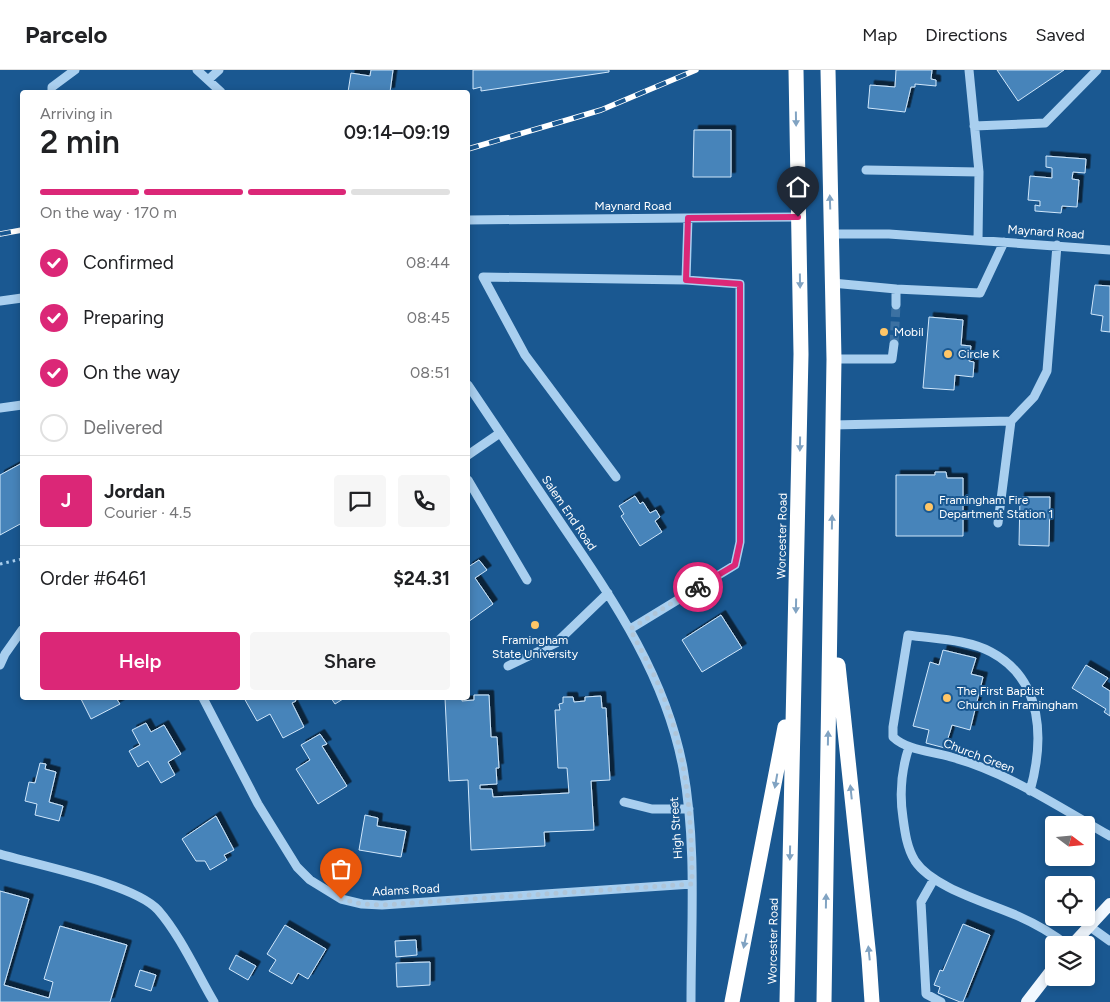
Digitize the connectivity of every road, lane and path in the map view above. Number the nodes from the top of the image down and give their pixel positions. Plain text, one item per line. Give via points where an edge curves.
1 (76, 70) edge
2 (197, 70) edge
3 (219, 70) edge
4 (796, 70) edge
5 (828, 70) edge
6 (969, 70) edge
7 (1097, 70) edge
8 (208, 80) junction
9 (52, 90) edge
10 (219, 90) edge
11 (974, 126) junction
12 (866, 170) dead end
13 (978, 172) junction
14 (798, 217) junction
15 (688, 218) junction
16 (470, 220) edge
17 (831, 234) junction
18 (978, 240) junction
19 (1004, 242) junction
20 (1057, 245) junction
21 (1110, 250) edge
22 (686, 280) junction
23 (832, 283) junction
24 (896, 289) junction
25 (20, 298) edge
26 (0, 301) edge
27 (896, 305) tunnel mouth
28 (894, 344) tunnel mouth
29 (834, 359) junction
30 (470, 388) edge
31 (20, 405) edge
32 (0, 408) edge
33 (1011, 421) junction
34 (833, 425) junction
35 (500, 433) junction
36 (470, 454) edge
37 (616, 477) dead end
38 (470, 483) edge
39 (998, 523) dead end
40 (20, 559) edge
41 (0, 564) edge
42 (831, 571) junction
43 (527, 580) dead end
44 (608, 593) junction
45 (630, 629) junction
46 (20, 633) edge
47 (646, 658) joint
48 (794, 664) junction
49 (0, 665) edge
50 (508, 666) dead end
51 (204, 700) edge
52 (909, 747) junction
53 (1030, 791) junction
54 (624, 802) dead end
55 (689, 809) junction
56 (1110, 836) edge
57 (0, 854) edge
58 (934, 878) junction
59 (692, 884) junction
60 (1110, 904) edge
61 (1095, 920) edge
62 (1089, 926) joint
63 (1055, 936) edge
64 (1080, 936) edge
65 (1110, 941) edge
66 (1045, 978) edge
67 (214, 1002) edge
68 (691, 1002) edge
69 (732, 1002) edge
70 (787, 1002) edge
71 (824, 1002) edge
72 (872, 1002) edge
73 (941, 1002) edge
74 (1026, 1002) edge

1 - 9 street
2 - 8 street
3 - 8 street
4 -> 14 highway, Worcester Road
17 -> 5 highway
6 - 11 street
7 - 11 street via 1045,123
8 - 10 street
11 - 13 street
12 - 13 street
13 - 18 street
14 - 15 street, Maynard Road
14 -> 48 highway, Worcester Road via 801,354
15 - 16 street, Maynard Road
15 - 22 street
17 - 18 street, Maynard Road
17 - 23 highway
18 - 19 street, Maynard Road
19 - 20 street, Maynard Road
19 - 24 street via 980,293
20 - 21 street, Maynard Road
20 - 33 street via 1047,371 1034,398
22 - 37 street via 483,277 525,355
22 - 45 street via 740,284 740,542 735,565
23 - 24 street
23 - 29 highway
24 - 27 street
25 - 26 street
28 - 29 street via 892,359
29 - 34 highway
30 - 35 street, Salem End Road
31 - 32 street
33 - 34 street
33 - 39 street
42 -> 34 highway
35 - 36 street
35 - 44 street, Salem End Road
38 - 43 street
40 - 41 path
71 -> 42 highway
72 -> 42 highway
44 - 45 street, Salem End Road
44 - 50 street via 556,643
45 - 47 street, Salem End Road
46 - 49 street
47 - 55 street, High Street via 663,695 674,732
48 -> 69 highway via 775,786
48 -> 70 highway, Worcester Road
51 - 59 street, Adams Road via 285,851 310,880 341,899 382,905
52 - 53 street, Church Green via 952,757
52 - 53 street via 894,737 892,727 908,635 974,646 990,652 1016,673 1035,709 1039,754
52 - 58 street via 900,784 905,834 916,863
53 - 56 street, Church Green
54 - 55 street via 652,809
55 - 59 street, High Street
57 - 67 street via 118,887 146,900 166,921
58 - 63 street
58 - 73 street via 921,902 926,994
59 - 68 street, High Street
60 - 61 main road
62 - 64 main road
62 - 65 street
66 - 74 main road

